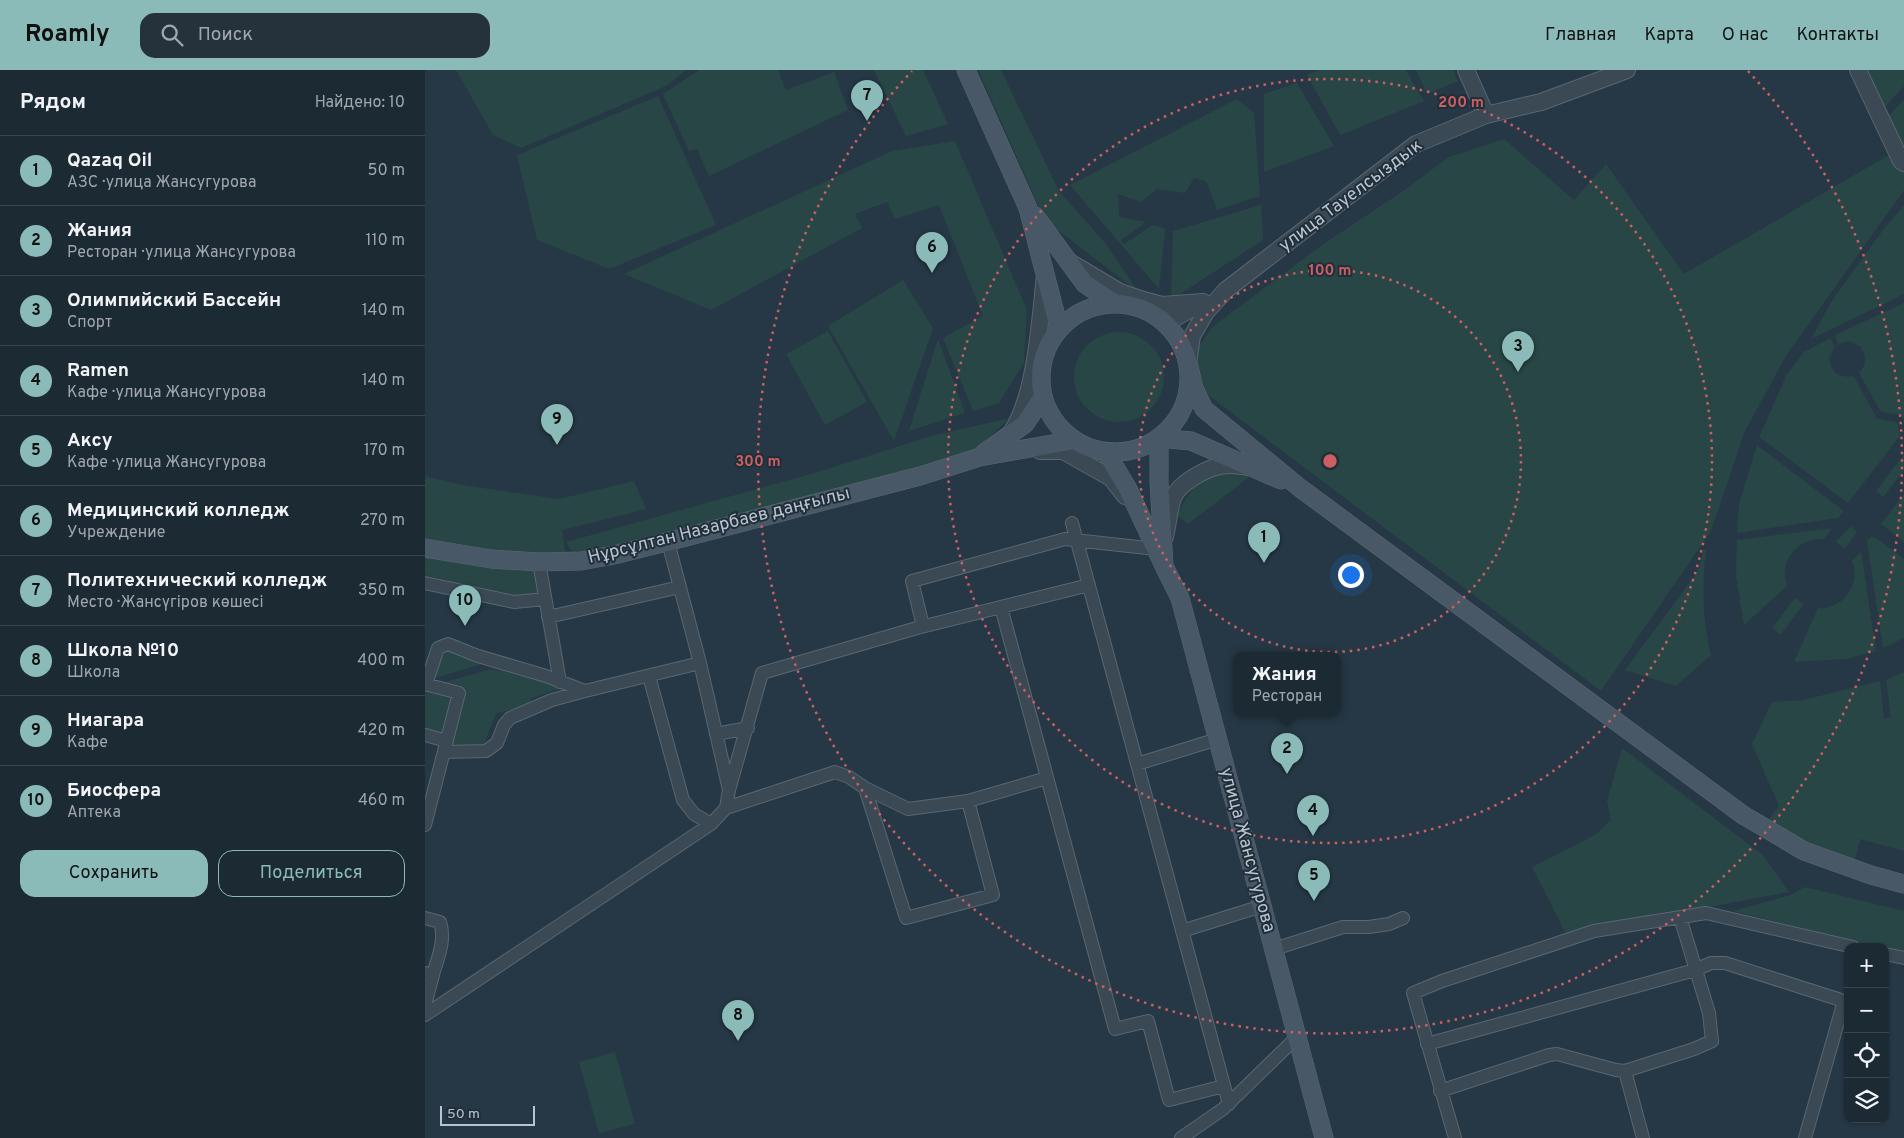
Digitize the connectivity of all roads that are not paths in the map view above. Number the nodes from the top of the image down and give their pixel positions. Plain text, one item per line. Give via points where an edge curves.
1 (966, 70) edge
2 (1466, 70) edge
3 (1627, 70) edge
4 (1858, 70) edge
5 (1486, 115) junction
6 (1904, 163) edge
7 (1028, 208) junction
8 (1068, 261) junction
9 (1045, 271) junction
10 (1115, 303) junction
11 (1205, 307) junction
12 (1166, 323) junction
13 (1059, 328) junction
14 (1188, 362) junction
15 (1043, 397) junction
16 (1215, 418) junction
17 (1159, 438) junction
18 (1074, 440) junction
19 (1011, 442) junction
20 (1107, 452) junction
21 (1257, 469) junction
22 (1300, 488) junction
23 (1141, 515) junction
24 (1072, 523) dead end
25 (1077, 540) junction
26 (668, 542) junction
27 (425, 548) edge
28 (1161, 554) junction
29 (539, 562) junction
30 (425, 583) edge
31 (1089, 585) junction
32 (680, 587) junction
33 (545, 599) junction
34 (1001, 607) junction
35 (548, 617) junction
36 (923, 626) junction
37 (700, 663) junction
38 (649, 676) junction
39 (561, 682) junction
40 (426, 684) edge
41 (585, 691) junction
42 (748, 728) junction
43 (716, 734) junction
44 (425, 735) edge
45 (1218, 739) junction
46 (445, 747) junction
47 (1137, 764) junction
48 (1047, 778) junction
49 (865, 788) junction
50 (729, 790) junction
51 (428, 797) edge
52 (968, 801) junction
53 (726, 808) junction
54 (711, 824) junction
55 (425, 825) edge
56 (1904, 884) edge
57 (1262, 906) junction
58 (425, 918) edge
59 (1403, 918) dead end
60 (1680, 918) junction
61 (1182, 932) junction
62 (1844, 945) edge
63 (1274, 949) junction
64 (1889, 955) edge
65 (1904, 958) edge
66 (1695, 970) junction
67 (429, 974) edge
68 (425, 1005) edge
69 (425, 1015) edge
70 (1297, 1037) junction
71 (1427, 1044) junction
72 (1625, 1071) junction
73 (1224, 1086) junction
74 (1440, 1091) junction
75 (1229, 1104) junction
76 (1181, 1138) edge
77 (1324, 1138) edge
78 (1455, 1138) edge
79 (1643, 1138) edge
80 (1805, 1138) edge

1 - 7 main road
2 - 5 street
3 - 5 street, улица Тауелсыздык via 1541,102
4 - 6 street
5 - 11 street, улица Тауелсыздык via 1416,144
7 - 8 main road
7 - 9 main road
8 - 10 main road via 1085,284
8 - 11 street via 1120,292 1140,299 1163,305
9 - 13 main road
9 - 19 street via 1029,390
10 - 12 main road via 1151,312
10 - 13 main road via 1094,306
11 - 12 street, улица Тауелсыздык
11 - 14 street, улица Тауелсыздык via 1192,336
11 - 16 street via 1193,356 1196,384
12 - 14 main road via 1180,341
13 - 15 main road via 1046,349 1042,365
14 - 16 main road via 1194,388 1204,409
14 - 17 main road via 1189,384 1185,405
15 - 18 main road via 1050,414
15 - 19 main road
16 - 22 main road
17 - 20 main road via 1125,452
17 - 21 main road via 1191,441
17 - 28 main road, улица Жансугурова
18 - 19 main road
18 - 20 main road
19 - 23 street via 1063,451 1111,478
19 - 26 main road, Нұрсұлтан Назарбаев даңғылы via 980,457 920,476
20 - 23 main road, улица Жансугурова
21 - 22 main road
21 - 28 street via 1219,466 1184,484 1174,497
22 - 56 main road via 1743,815 1804,851
23 - 28 main road, улица Жансугурова
24 - 25 street
25 - 28 street
25 - 31 street
25 - 36 street via 1065,539 912,581
26 - 29 main road, Нұрсұлтан Назарбаев даңғылы via 581,561
26 - 32 street
27 - 29 main road, Нұрсұлтан Назарбаев даңғылы via 491,560
28 - 45 main road, улица Жансугурова via 1180,598
29 - 33 street
30 - 33 street via 514,602
31 - 34 street
31 - 47 street
32 - 35 street
32 - 37 street
33 - 35 street
34 - 36 street
34 - 48 street
35 - 39 street
36 - 42 street via 763,673
37 - 38 street
37 - 43 street
38 - 41 street
38 - 54 street via 683,800 694,814
39 - 40 street via 448,644 438,648
39 - 41 street
40 - 46 street via 459,693
41 - 46 street via 552,700 510,718 497,743 487,751
42 - 43 street
42 - 50 street
43 - 50 street
44 - 46 street
45 - 47 street
45 - 57 main road, улица Жансугурова
46 - 51 street
47 - 61 street
48 - 52 street
48 - 73 street via 1115,1028 1148,1021 1169,1100
49 - 52 street via 908,810
49 - 52 street via 906,918 993,895
49 - 53 street via 835,772
50 - 53 street
51 - 55 street
53 - 54 street
54 - 69 street
57 - 61 street
57 - 63 main road, улица Жансугурова
58 - 67 street via 439,922 443,930 443,939
59 - 63 street via 1369,927 1343,927
60 - 62 street via 1706,913
60 - 66 street
60 - 71 street via 1594,932 1443,981 1413,994
61 - 73 street
63 - 70 main road, улица Жансугурова
64 - 65 street
66 - 71 street
66 - 72 street via 1709,1013 1712,1041
66 - 80 street via 1725,963 1844,1001
67 - 68 street
70 - 75 street
70 - 77 main road, улица Жансугурова
71 - 74 street
72 - 74 street via 1549,1054
72 - 79 street
73 - 75 street
74 - 78 street
75 - 76 street

